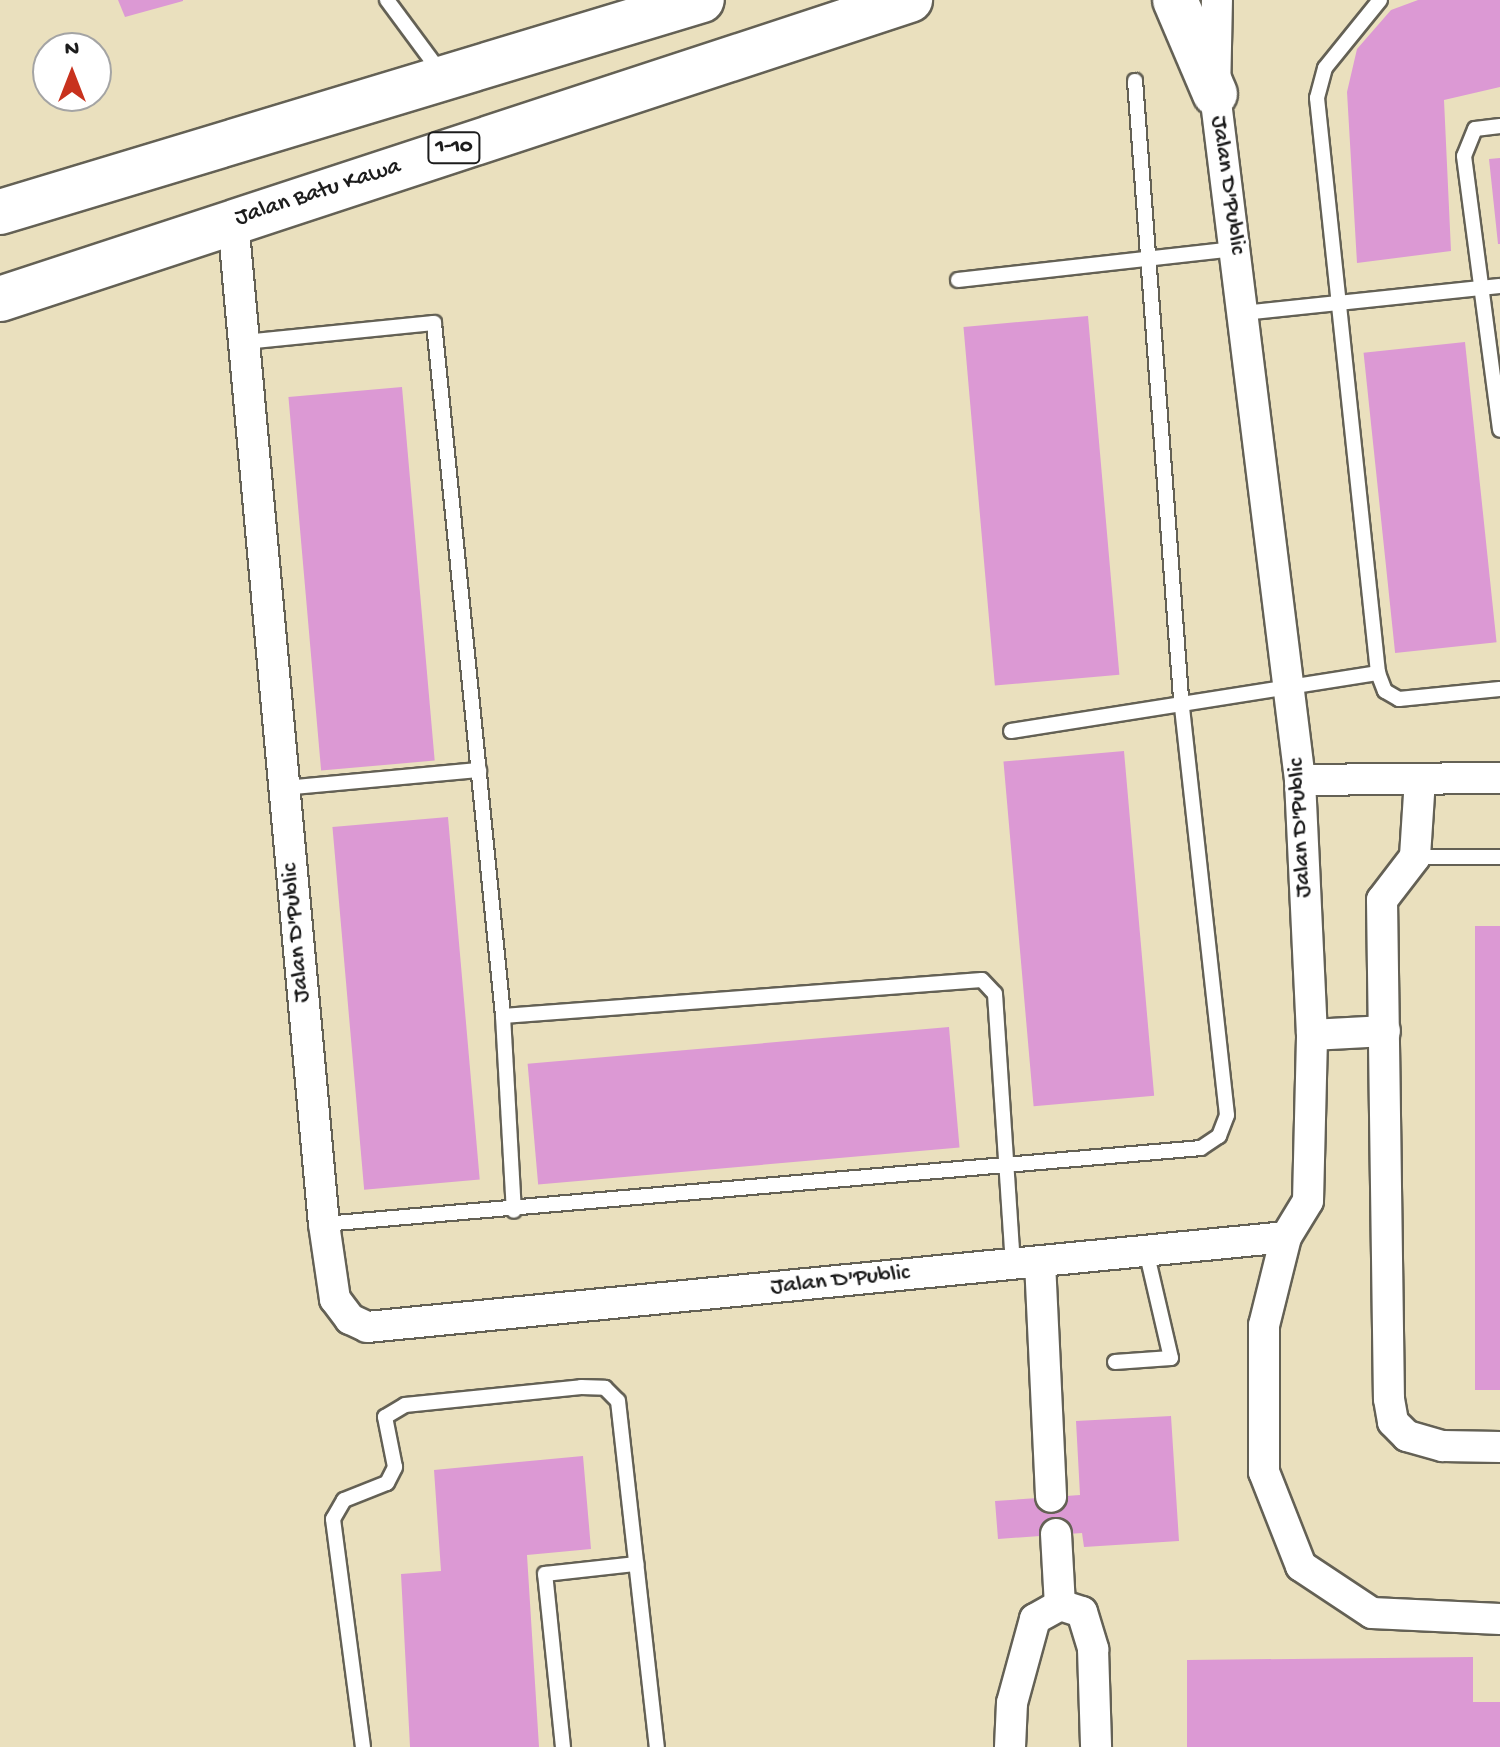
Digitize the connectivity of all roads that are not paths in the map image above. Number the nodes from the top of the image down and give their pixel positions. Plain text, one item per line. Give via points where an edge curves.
1 (387, 0) edge
2 (910, 0) edge
3 (1175, 0) edge
4 (1217, 0) edge
5 (1380, 0) edge
6 (687, 2) edge
7 (446, 80) junction
8 (1135, 81) dead end
9 (1215, 94) junction
10 (1500, 126) edge
11 (0, 212) edge
12 (233, 221) junction
13 (1236, 249) junction
14 (1150, 256) junction
15 (958, 280) dead end
16 (1500, 286) edge
17 (1480, 288) junction
18 (0, 299) edge
19 (1340, 303) junction
20 (1243, 313) junction
21 (244, 342) junction
22 (1500, 430) edge
23 (1378, 673) junction
24 (1290, 681) junction
25 (1500, 689) edge
26 (1181, 698) junction
27 (1011, 731) dead end
28 (479, 770) junction
29 (1500, 778) edge
30 (1420, 779) junction
31 (1300, 780) junction
32 (284, 788) junction
33 (1415, 857) junction
34 (1500, 857) edge
35 (503, 1016) junction
36 (1385, 1031) junction
37 (1312, 1035) junction
38 (1005, 1164) junction
39 (514, 1211) junction
40 (324, 1224) junction
41 (1286, 1237) junction
42 (1147, 1255) junction
43 (1026, 1263) junction
44 (1115, 1362) dead end
45 (1500, 1447) edge
46 (1051, 1497) dead end
47 (1056, 1534) dead end
48 (636, 1564) junction
49 (1060, 1605) junction
50 (1500, 1619) edge
51 (363, 1747) edge
52 (563, 1747) edge
53 (657, 1747) edge
54 (1010, 1747) edge
55 (1096, 1747) edge

1 - 7 lane
2 - 12 highway, Jalan Batu Kawa / 1-10
3 - 9 highway
4 - 9 street, Jalan D'Public
5 - 19 lane via 1325,68 1317,98
6 - 7 highway
7 - 11 highway
8 - 14 lane
9 - 13 street, Jalan D'Public
10 - 17 lane via 1475,129 1465,141
12 - 18 highway, Jalan Batu Kawa / 1-10
12 - 21 street, Jalan D'Public
13 - 14 lane
13 - 20 street, Jalan D'Public
14 - 15 lane
14 - 26 lane
16 - 17 lane
17 - 19 lane
17 - 22 lane
19 - 20 lane
19 - 23 lane
20 - 24 street, Jalan D'Public
21 - 28 lane via 434,323
21 - 32 street, Jalan D'Public
23 - 24 lane
23 - 25 lane via 1385,691 1399,699
24 - 26 lane
24 - 31 street, Jalan D'Public
26 - 27 lane via 1133,714
26 - 38 lane via 1227,1115 1219,1136 1201,1148
28 - 32 lane
28 - 35 lane
29 - 30 street
30 - 31 street
30 - 33 street
31 - 37 street, Jalan D'Public
32 - 40 street, Jalan D'Public
33 - 34 lane
33 - 36 street via 1382,900
35 - 38 lane via 982,980 995,994
35 - 39 lane
36 - 37 street
36 - 45 street via 1393,1422 1407,1436 1443,1446
37 - 41 street, Jalan D'Public via 1308,1201
38 - 39 lane
38 - 43 lane
39 - 40 lane
40 - 43 street, Jalan D'Public via 335,1299 367,1327
41 - 42 street, Jalan D'Public
41 - 50 street via 1264,1325 1264,1472 1301,1566 1372,1613
42 - 43 street, Jalan D'Public
42 - 44 lane via 1171,1358
43 - 46 street
47 - 49 street
48 - 51 lane via 618,1401 605,1388 392,1408 385,1417 395,1467 387,1483 344,1500 333,1519
48 - 52 lane via 545,1574
48 - 53 lane
49 - 54 street via 1035,1619 1012,1703
49 - 55 street via 1082,1612 1093,1649

